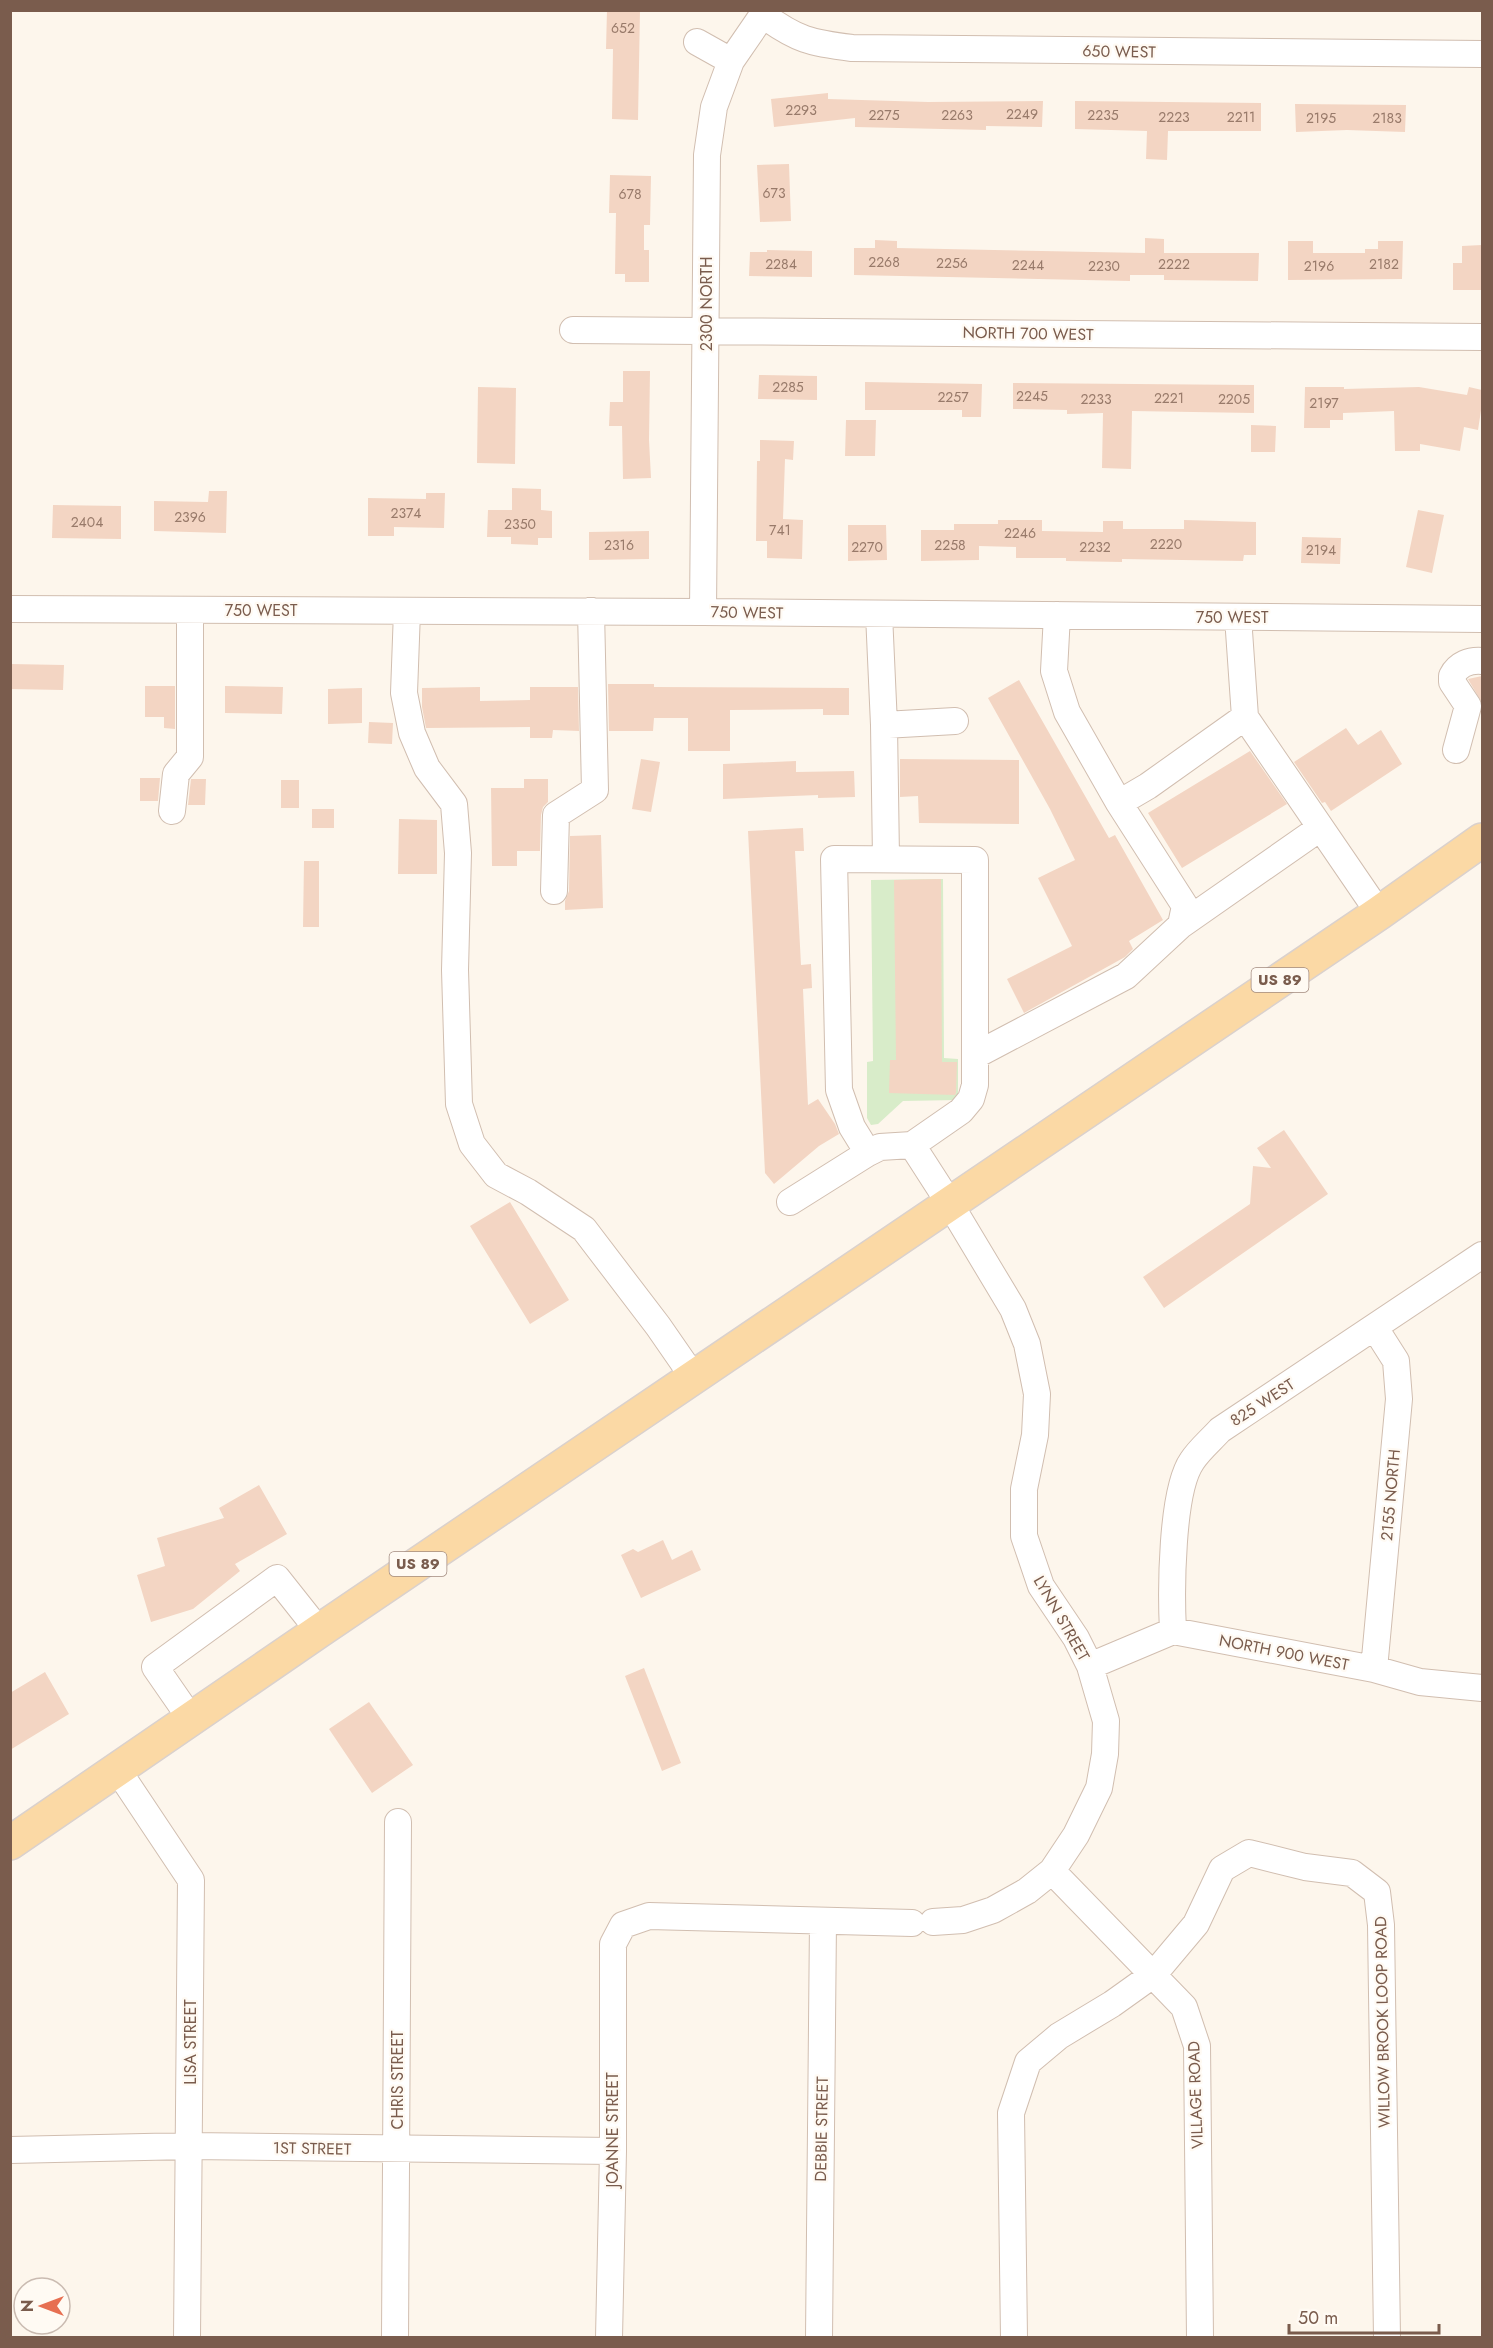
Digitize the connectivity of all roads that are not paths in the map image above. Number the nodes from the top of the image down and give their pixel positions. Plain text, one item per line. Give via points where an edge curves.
1 (764, 13) edge
2 (697, 42) dead end
3 (1482, 54) edge
4 (730, 61) junction
5 (573, 330) dead end
6 (707, 330) junction
7 (1482, 337) edge
8 (10, 609) edge
9 (190, 610) junction
10 (407, 611) junction
11 (591, 611) junction
12 (703, 612) junction
13 (879, 614) junction
14 (1057, 615) junction
15 (1238, 617) junction
16 (1482, 619) edge
17 (1482, 661) edge
18 (1245, 717) junction
19 (955, 721) dead end
20 (884, 725) junction
21 (1456, 750) dead end
22 (1119, 803) junction
23 (172, 811) dead end
24 (1320, 828) junction
25 (1482, 840) edge
26 (886, 858) junction
27 (554, 891) dead end
28 (1379, 913) junction
29 (1181, 924) junction
30 (976, 1055) junction
31 (912, 1145) junction
32 (868, 1153) junction
33 (790, 1202) dead end
34 (950, 1204) junction
35 (1482, 1255) edge
36 (1375, 1328) junction
37 (694, 1378) junction
38 (319, 1631) junction
39 (1173, 1631) junction
40 (1090, 1666) junction
41 (1374, 1669) junction
42 (1482, 1688) edge
43 (191, 1719) junction
44 (117, 1769) junction
45 (398, 1822) dead end
46 (10, 1843) edge
47 (1052, 1871) junction
48 (822, 1921) junction
49 (623, 1925) joint
50 (1154, 1974) junction
51 (189, 2146) junction
52 (396, 2149) junction
53 (10, 2150) edge
54 (613, 2151) junction
55 (187, 2337) edge
56 (395, 2337) edge
57 (609, 2337) edge
58 (819, 2337) edge
59 (1014, 2337) edge
60 (1200, 2337) edge
61 (1387, 2337) edge

1 - 3 street, 650 WEST via 788,33 818,44 852,48
1 - 4 street, 2300 NORTH
2 - 4 street
4 - 6 street, 2300 NORTH via 714,107 707,155
5 - 6 street, NORTH 700 WEST
6 - 7 street, NORTH 700 WEST
6 - 12 street, 2300 NORTH
8 - 9 street, 750 WEST
9 - 10 street, 750 WEST
9 - 23 street via 190,757 176,774
10 - 11 street, 750 WEST
10 - 37 street via 404,693 412,733 427,768 454,804 458,853 455,970 459,1104 472,1144 496,1175 584,1229
11 - 12 street, 750 WEST
11 - 27 street via 595,790 556,815
12 - 13 street, 750 WEST
13 - 14 street, 750 WEST
13 - 20 street
14 - 15 street, 750 WEST
14 - 22 street via 1054,670 1067,712
15 - 16 street, 750 WEST
15 - 18 street
17 - 21 street via 1462,665 1452,676 1468,706
18 - 22 street
18 - 24 street
19 - 20 street
20 - 26 street
22 - 29 street via 1185,906
24 - 28 street
24 - 29 street
25 - 28 main road, US 89
26 - 30 street via 975,860
26 - 32 street via 834,859 839,1090 852,1127
28 - 34 main road, US 89
29 - 30 street via 1126,976
30 - 31 street via 971,1099 961,1111
31 - 32 street via 880,1147
31 - 34 street, LYNN STREET
32 - 33 street
34 - 37 main road, US 89
34 - 40 street, LYNN STREET via 1012,1309 1027,1344 1037,1394 1035,1435 1024,1489 1024,1536 1041,1586
35 - 36 street, 825 WEST
36 - 39 street, 825 WEST via 1220,1430 1191,1462 1178,1501
36 - 41 street, 2155 NORTH via 1396,1361 1399,1399
37 - 38 main road, US 89
38 - 43 main road, US 89
38 - 43 street via 278,1578 155,1667
39 - 40 street
39 - 41 street, NORTH 900 WEST
40 - 47 street, LYNN STREET via 1106,1721 1099,1788
41 - 42 street, NORTH 900 WEST via 1420,1682
43 - 44 main road, US 89
44 - 46 main road, US 89
44 - 51 street, LISA STREET via 191,1880
45 - 52 street, CHRIS STREET
47 - 48 street, LYNN STREET via 993,1910 963,1920
47 - 50 street, VILLAGE ROAD
48 - 49 street, LYNN STREET via 649,1917
48 - 58 street, DEBBIE STREET
49 - 54 street, JOANNE STREET via 613,1944
50 - 59 street, WILLOW BROOK LOOP ROAD via 1059,2036 1028,2062 1011,2113
50 - 60 street, VILLAGE ROAD via 1184,2007 1197,2046
50 - 61 street, WILLOW BROOK LOOP ROAD via 1196,1924 1222,1869 1249,1853 1305,1867 1352,1873 1377,1892 1381,1925
51 - 52 street, 1ST STREET
51 - 53 street, 1ST STREET
51 - 55 street, LISA STREET
52 - 54 street, 1ST STREET
52 - 56 street, CHRIS STREET
54 - 57 street, JOANNE STREET

